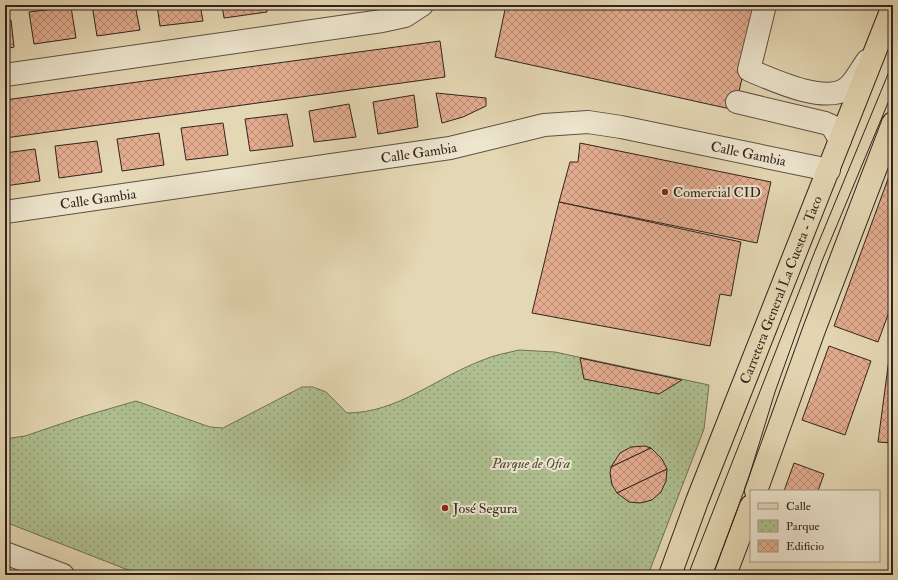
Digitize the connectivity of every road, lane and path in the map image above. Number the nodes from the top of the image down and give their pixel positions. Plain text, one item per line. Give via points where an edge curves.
1 (422, 5) edge
2 (765, 5) edge
3 (893, 6) edge
4 (876, 48) junction
5 (5, 75) edge
6 (737, 102) dead end
7 (893, 123) edge
8 (840, 140) junction
9 (886, 159) edge
10 (829, 170) junction
11 (5, 212) edge
12 (756, 490) edge
13 (750, 509) edge
14 (5, 553) edge
15 (63, 575) edge
16 (670, 575) edge
17 (725, 575) edge

1 - 5 street via 405,16 382,21
2 - 4 street via 749,70 798,90 836,93 847,88
3 - 4 main road, Carretera General La Cuesta - Taco
4 - 8 main road, Carretera General La Cuesta - Taco
6 - 8 street via 825,123 832,126
7 - 9 main road
8 - 10 main road, Carretera General La Cuesta - Taco
9 - 12 main road via 814,330
10 - 11 street, Calle Gambia via 621,126 563,122 450,148
10 - 16 main road, Carretera General La Cuesta - Taco
13 - 17 main road
14 - 15 street

